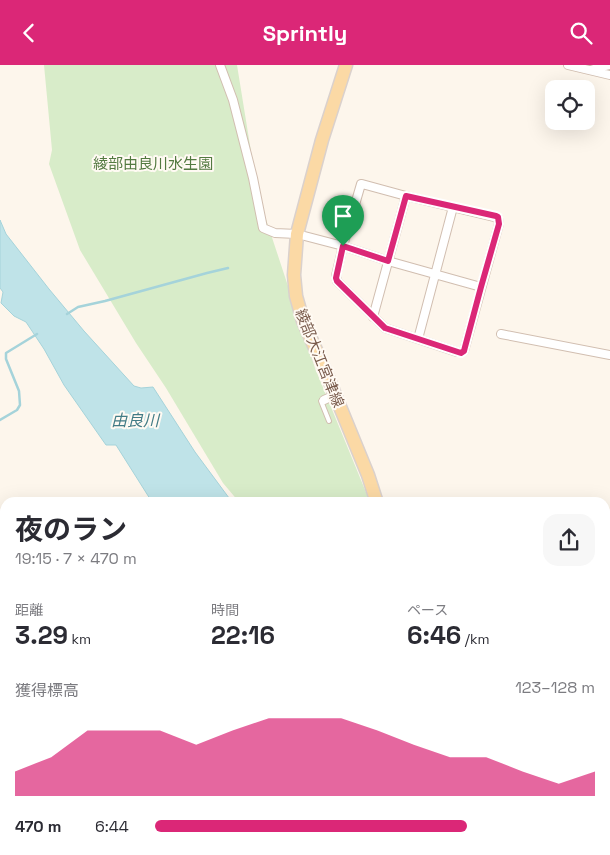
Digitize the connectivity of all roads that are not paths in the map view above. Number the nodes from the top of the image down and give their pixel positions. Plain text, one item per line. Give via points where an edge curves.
1 (220, 65) edge
2 (346, 65) edge
3 (568, 65) edge
4 (610, 65) edge
5 (590, 71) junction
6 (610, 75) edge
7 (406, 196) junction
8 (453, 207) junction
9 (297, 234) junction
10 (343, 246) junction
11 (388, 261) junction
12 (435, 274) junction
13 (481, 287) junction
14 (373, 317) junction
15 (501, 334) dead end
16 (418, 339) junction
17 (610, 355) edge
18 (330, 397) junction
19 (329, 421) dead end
20 (375, 497) edge

1 - 9 street via 233,100 263,228 275,233
2 - 9 main road, 綾部大江宮津線
3 - 5 street
4 - 5 street
5 - 6 street
7 - 8 street
7 - 10 street via 361,184
7 - 11 street
8 - 12 street
8 - 13 street via 498,217 499,224
9 - 10 street
9 - 18 main road, 綾部大江宮津線 via 296,296
10 - 11 street
10 - 14 street via 337,281
11 - 12 street
11 - 14 street
12 - 13 street
12 - 16 street
13 - 16 street via 464,351 457,352
14 - 16 street via 385,328
15 - 17 street
18 - 19 lane via 321,401
18 - 20 main road, 綾部大江宮津線

